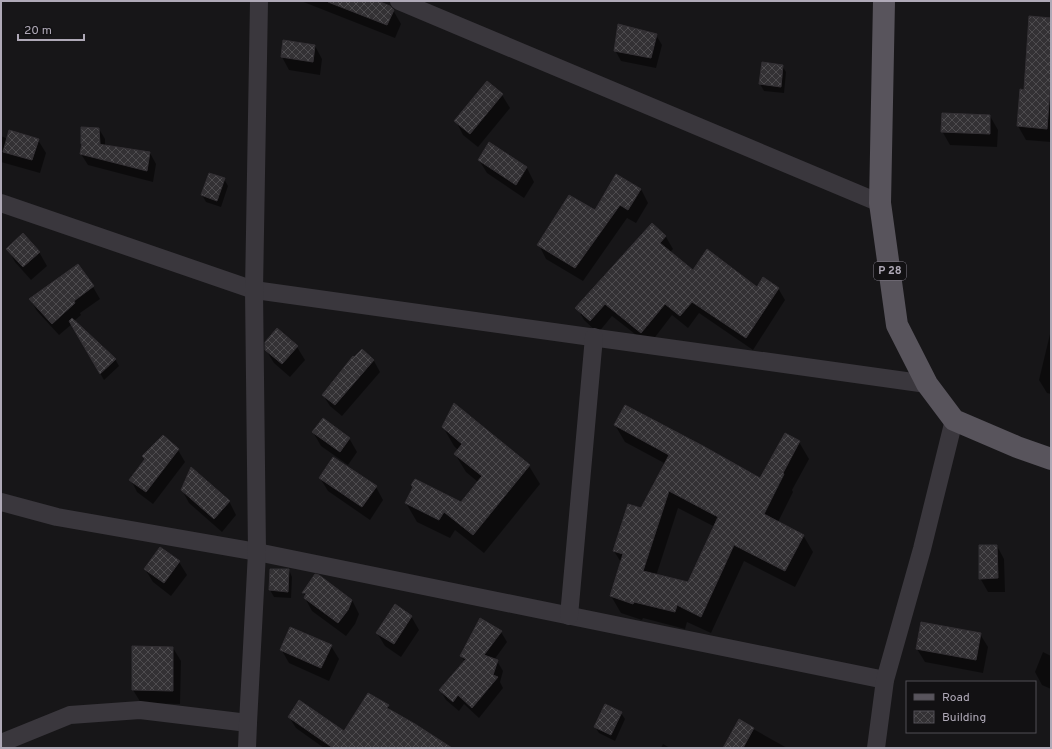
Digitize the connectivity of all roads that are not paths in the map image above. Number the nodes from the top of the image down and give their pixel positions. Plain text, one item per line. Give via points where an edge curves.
1 (259, 1) edge
2 (400, 1) edge
3 (884, 1) edge
4 (1, 203) edge
5 (880, 203) junction
6 (254, 290) junction
7 (594, 337) junction
8 (927, 384) junction
9 (954, 420) junction
10 (1051, 459) edge
11 (1, 502) edge
12 (256, 552) junction
13 (569, 616) junction
14 (885, 680) junction
15 (248, 723) junction
16 (1, 743) edge
17 (247, 748) edge
18 (876, 748) edge

1 - 6 street
2 - 5 street
3 - 5 main road, P 28
4 - 6 street
5 - 8 main road, P 28 via 897,325
6 - 7 street
6 - 12 street
7 - 8 street
7 - 13 street
8 - 9 main road, P 28
9 - 10 main road, P 28
9 - 14 street via 922,549
11 - 12 street via 57,517
12 - 13 street
12 - 15 street
13 - 14 street
14 - 18 street
15 - 16 street via 140,710 70,715
15 - 17 street

